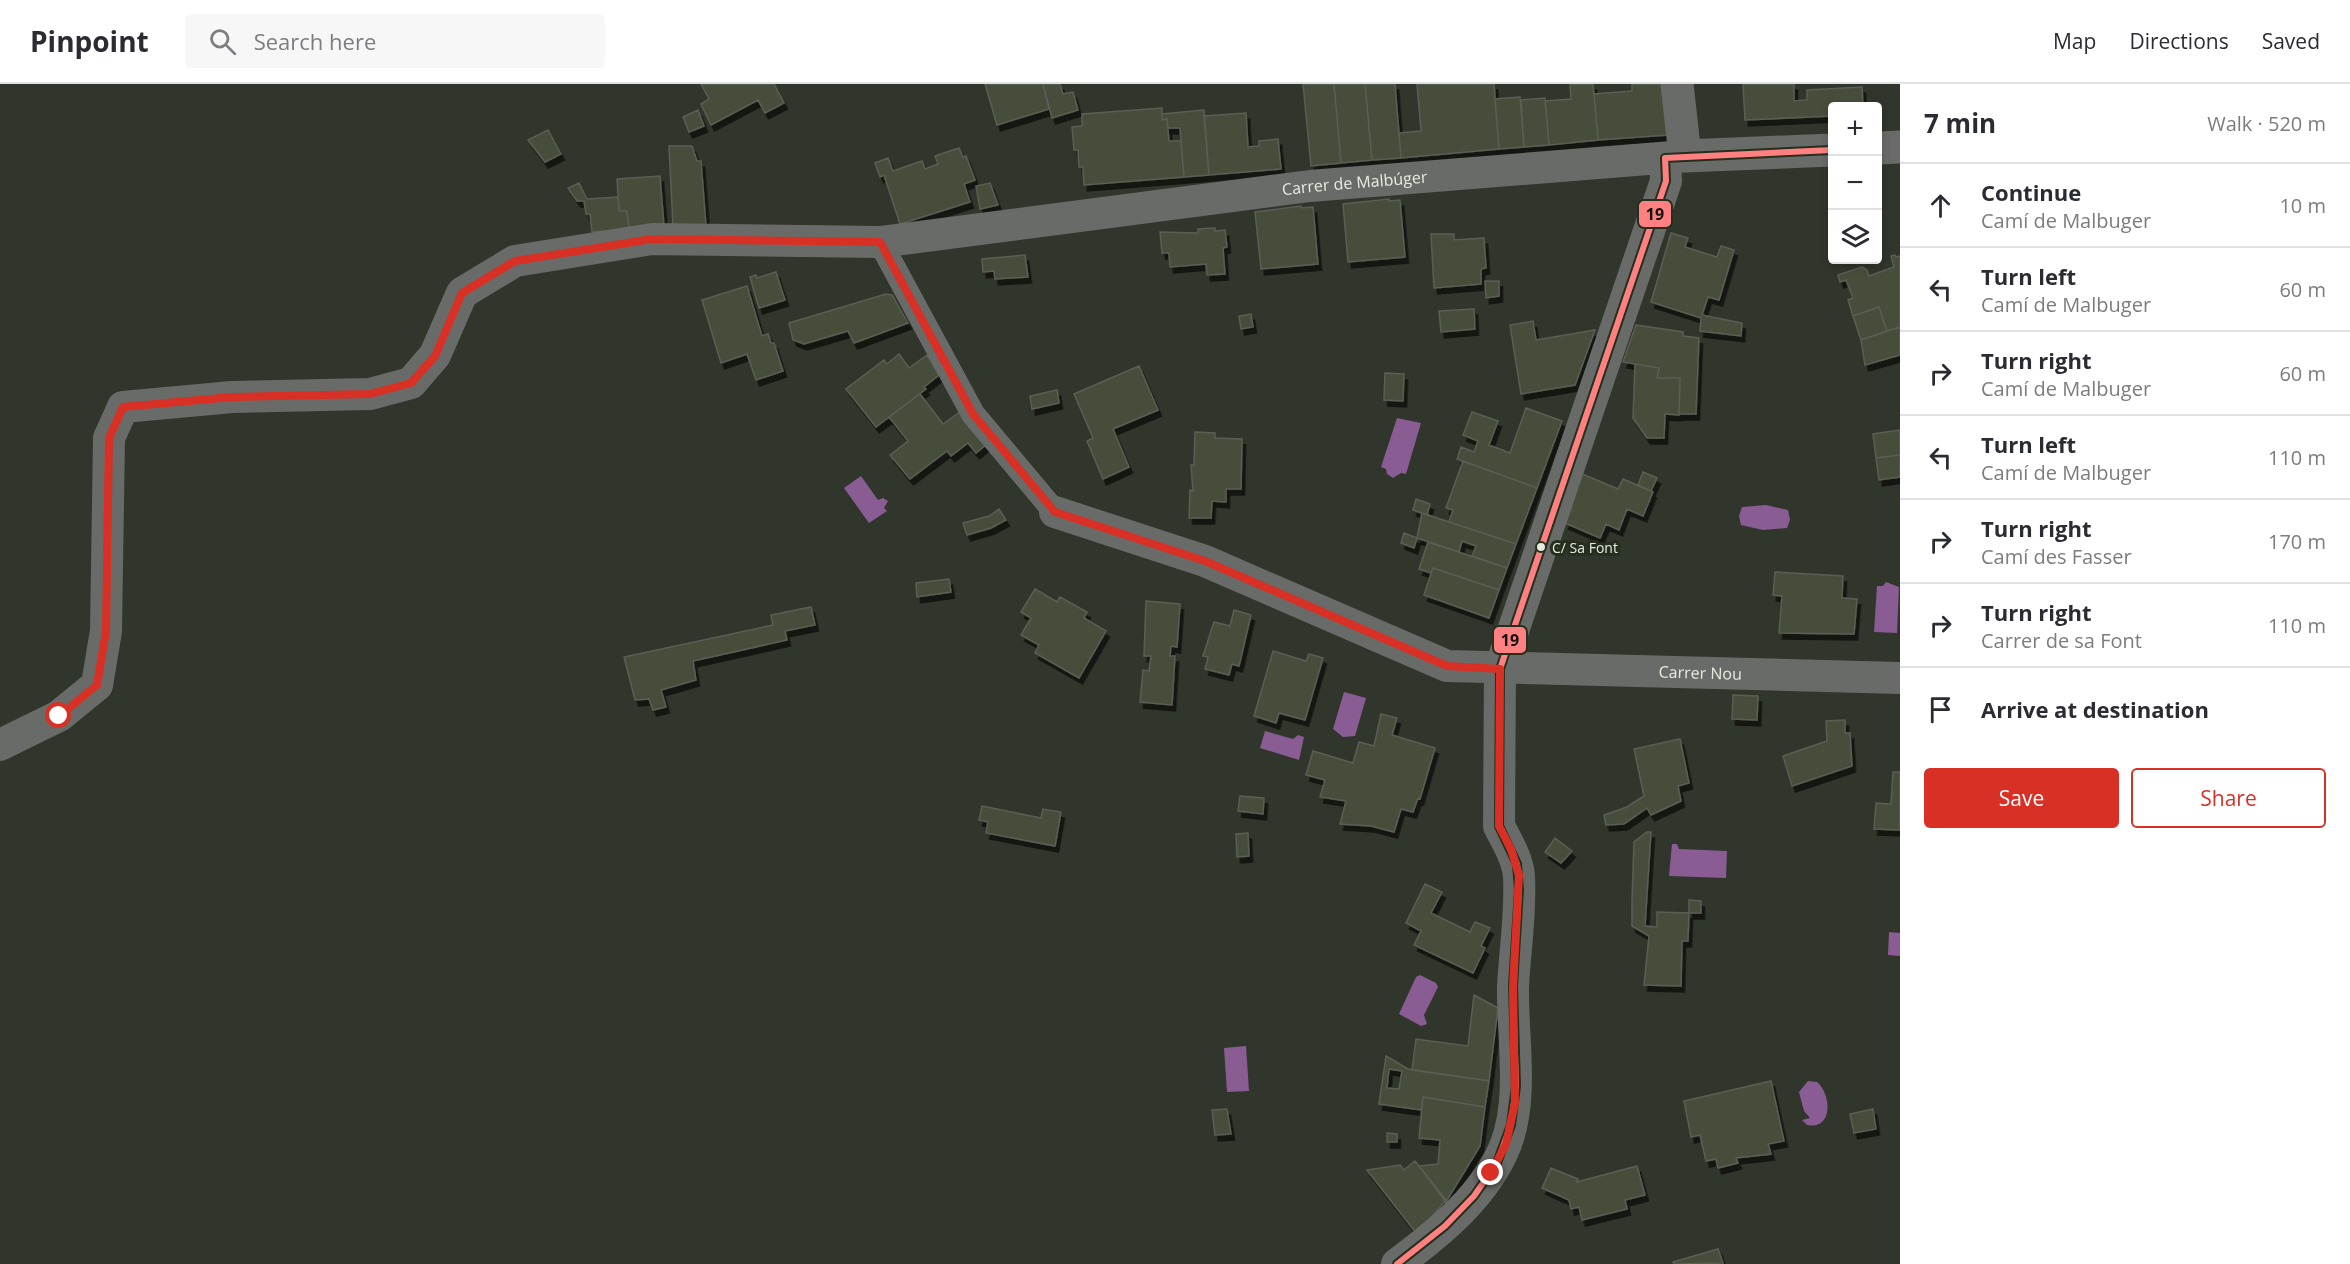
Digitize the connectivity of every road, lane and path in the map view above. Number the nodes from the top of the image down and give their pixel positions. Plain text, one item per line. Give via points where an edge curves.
1 (1677, 84) edge
2 (1900, 147) edge
3 (1882, 148) edge
4 (1828, 150) edge
5 (1675, 157) junction
6 (880, 242) junction
7 (1055, 512) joint
8 (1500, 669) junction
9 (1900, 678) edge
10 (0, 745) edge
11 (1405, 1258) edge

1 - 5 street
2 - 3 street
4 - 5 street, Carrer de Malbúger
5 - 6 street, Carrer de Malbúger via 1310,186
5 - 8 street
6 - 7 street via 973,414
6 - 10 street, Carrer de Malbúger via 652,239 515,261 462,293 435,356 411,383 370,394 232,397 123,407 109,438 106,631 97,685 59,716
7 - 8 street, Carrer Nou via 1205,561 1447,666
8 - 9 street, Carrer Nou
8 - 11 street via 1499,826 1519,875 1513,988 1515,1103 1506,1144 1491,1173 1470,1201

